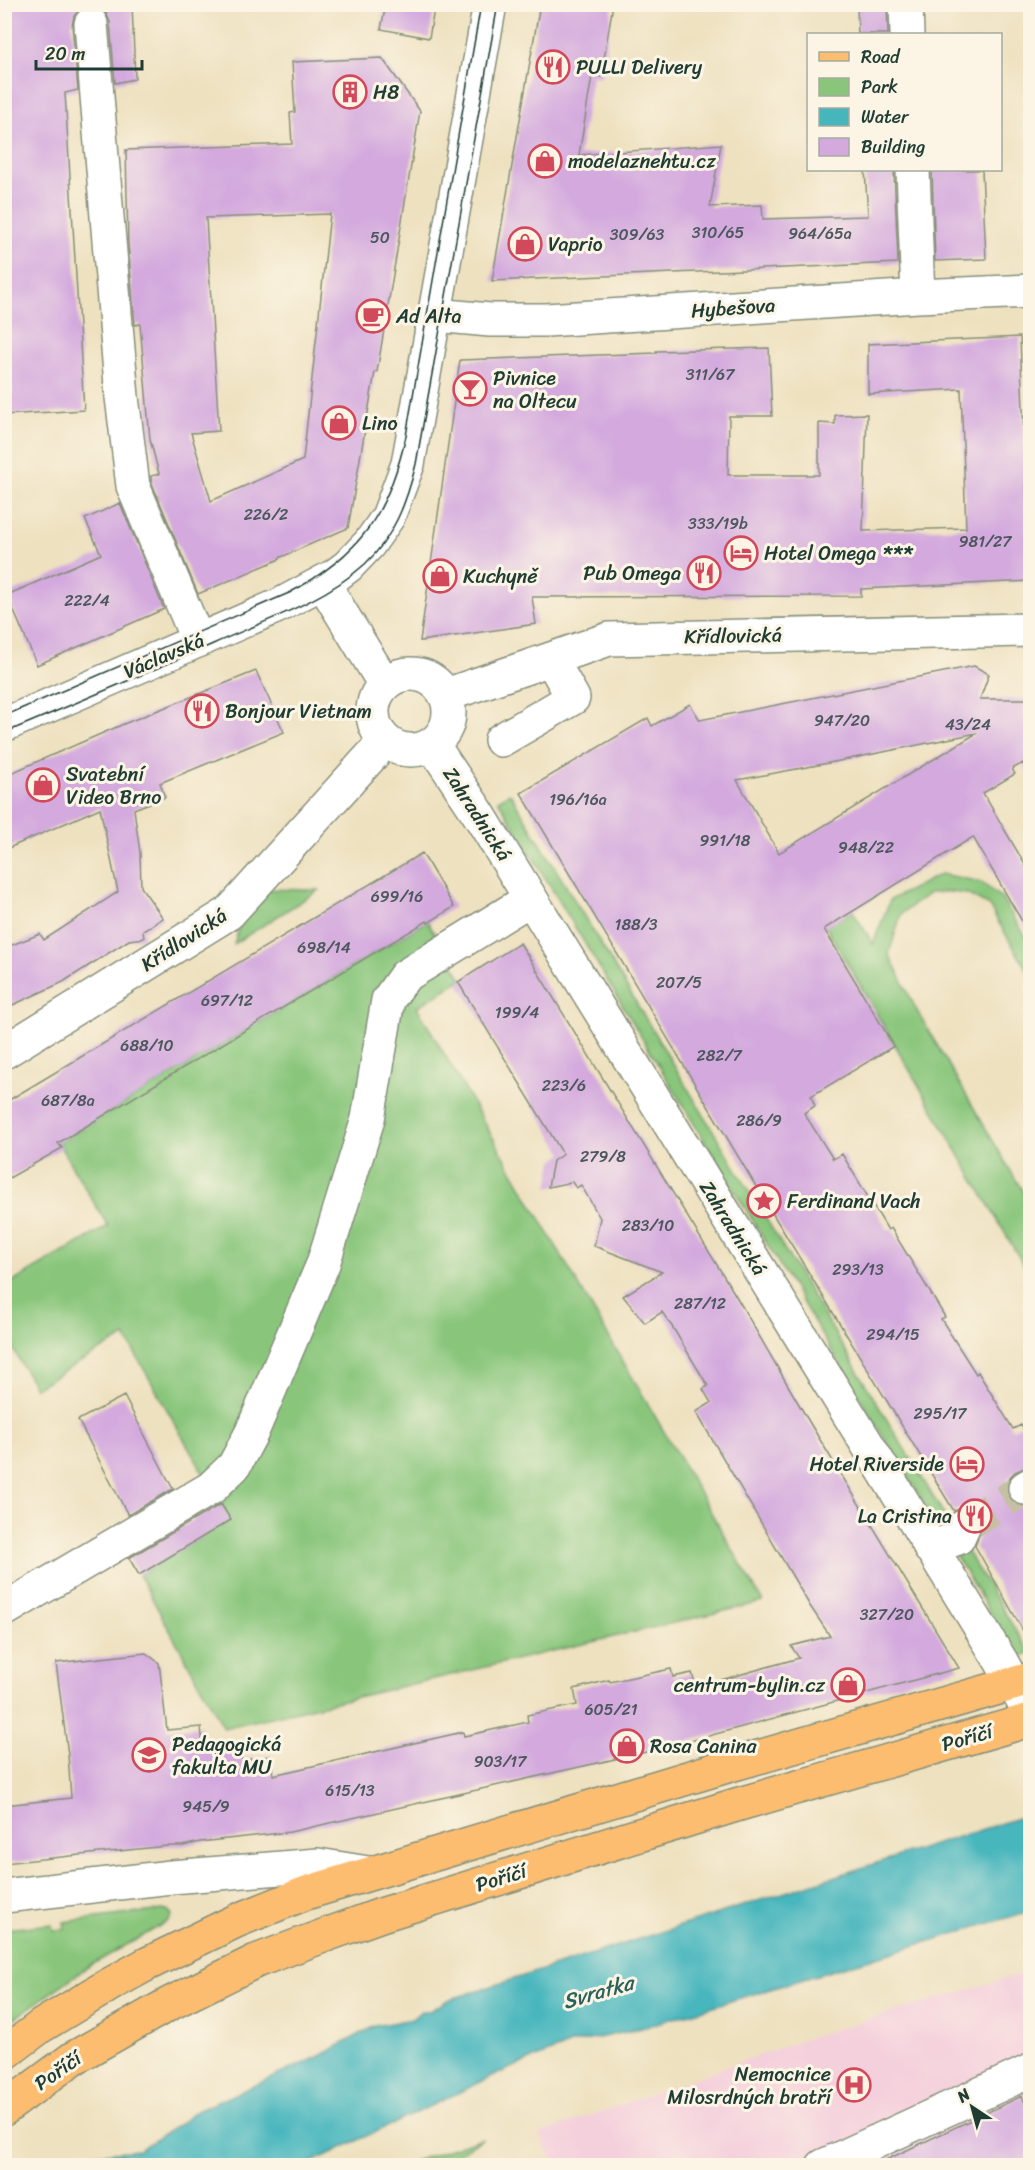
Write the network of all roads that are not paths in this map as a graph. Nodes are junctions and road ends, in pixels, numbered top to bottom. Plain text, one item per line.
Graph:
1 (490, 4) edge
2 (906, 4) edge
3 (91, 24) dead end
4 (907, 33) edge
5 (913, 171) edge
6 (1030, 291) edge
7 (918, 296) junction
8 (435, 315) junction
9 (323, 583) junction
10 (1030, 630) edge
11 (198, 641) junction
12 (551, 659) junction
13 (384, 683) junction
14 (446, 695) junction
15 (4, 725) edge
16 (501, 740) dead end
17 (385, 741) junction
18 (432, 744) junction
19 (530, 899) junction
20 (4, 1052) edge
21 (963, 1527) tunnel mouth
22 (930, 1548) junction
23 (4, 1610) edge
24 (1022, 1681) edge
25 (1030, 1714) edge
26 (1030, 1720) edge
27 (368, 1873) junction
28 (4, 1896) edge
29 (4, 2054) edge
30 (1030, 2071) edge
31 (4, 2109) edge
32 (823, 2166) edge

1 - 8 street
2 - 4 street
3 - 11 street
5 - 7 street
6 - 7 street, Hybešova
7 - 8 street, Hybešova
8 - 9 street
9 - 11 street, Václavská
9 - 13 street
10 - 12 street, Křídlovická
11 - 15 street, Václavská
12 - 14 street, Křídlovická
12 - 16 street
13 - 14 street
13 - 17 street
14 - 18 street
17 - 18 street
17 - 20 street, Křídlovická
18 - 19 street, Zahradnická
19 - 22 street, Zahradnická
19 - 23 street
21 - 22 street
22 - 24 street, Zahradnická
24 - 25 street, Zahradnická
24 - 27 main road, Poříčí
26 - 31 main road, Poříčí
27 - 28 street, Poříčí
27 - 29 main road, Poříčí
30 - 32 street

